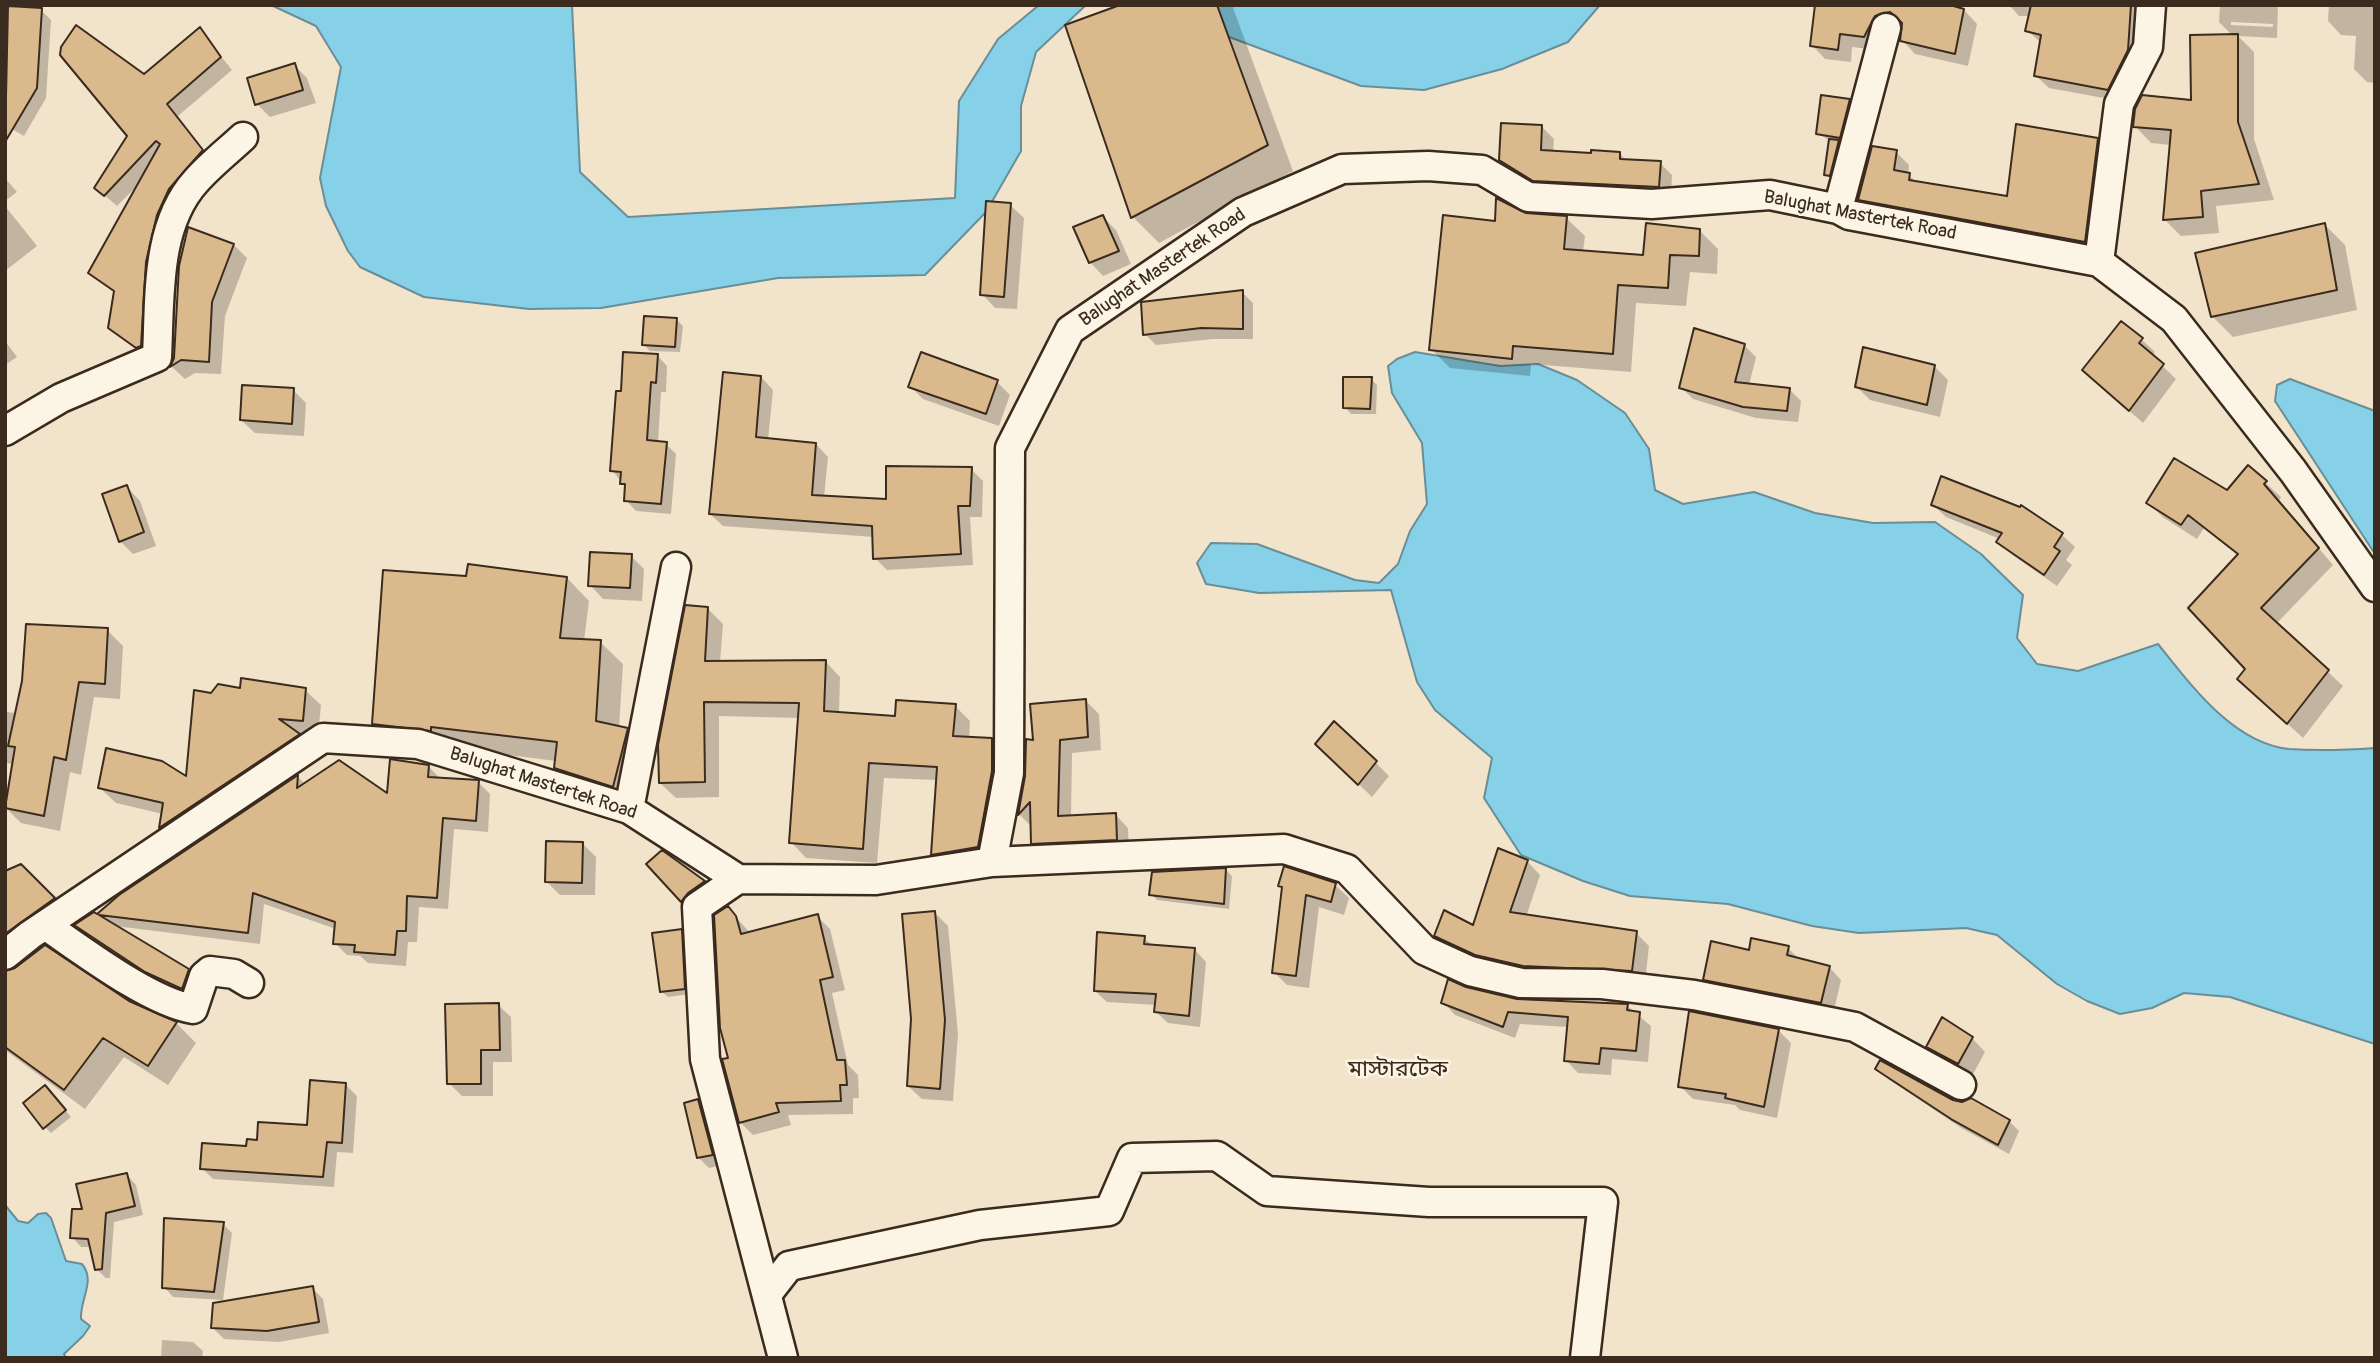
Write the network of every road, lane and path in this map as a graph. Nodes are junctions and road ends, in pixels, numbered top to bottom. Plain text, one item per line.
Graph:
1 (2151, 5) edge
2 (1886, 28) dead end
3 (243, 137) dead end
4 (1838, 209) junction
5 (2099, 262) junction
6 (5, 431) edge
7 (676, 567) dead end
8 (2375, 587) edge
9 (629, 809) junction
10 (992, 862) junction
11 (738, 879) junction
12 (45, 925) junction
13 (5, 956) edge
14 (249, 983) dead end
15 (1961, 1085) dead end
16 (768, 1293) junction
17 (783, 1358) edge
18 (1585, 1358) edge

1 - 5 street
2 - 4 street
3 - 6 street
4 - 5 street, Balughat Mastertek Road
4 - 10 street, Balughat Mastertek Road
5 - 8 street, Balughat Mastertek Road
7 - 9 street
9 - 11 street, Balughat Mastertek Road
9 - 12 street, Balughat Mastertek Road
10 - 11 street
10 - 15 street
11 - 16 street
12 - 13 street, Balughat Mastertek Road
12 - 14 street
16 - 17 street
16 - 18 street

